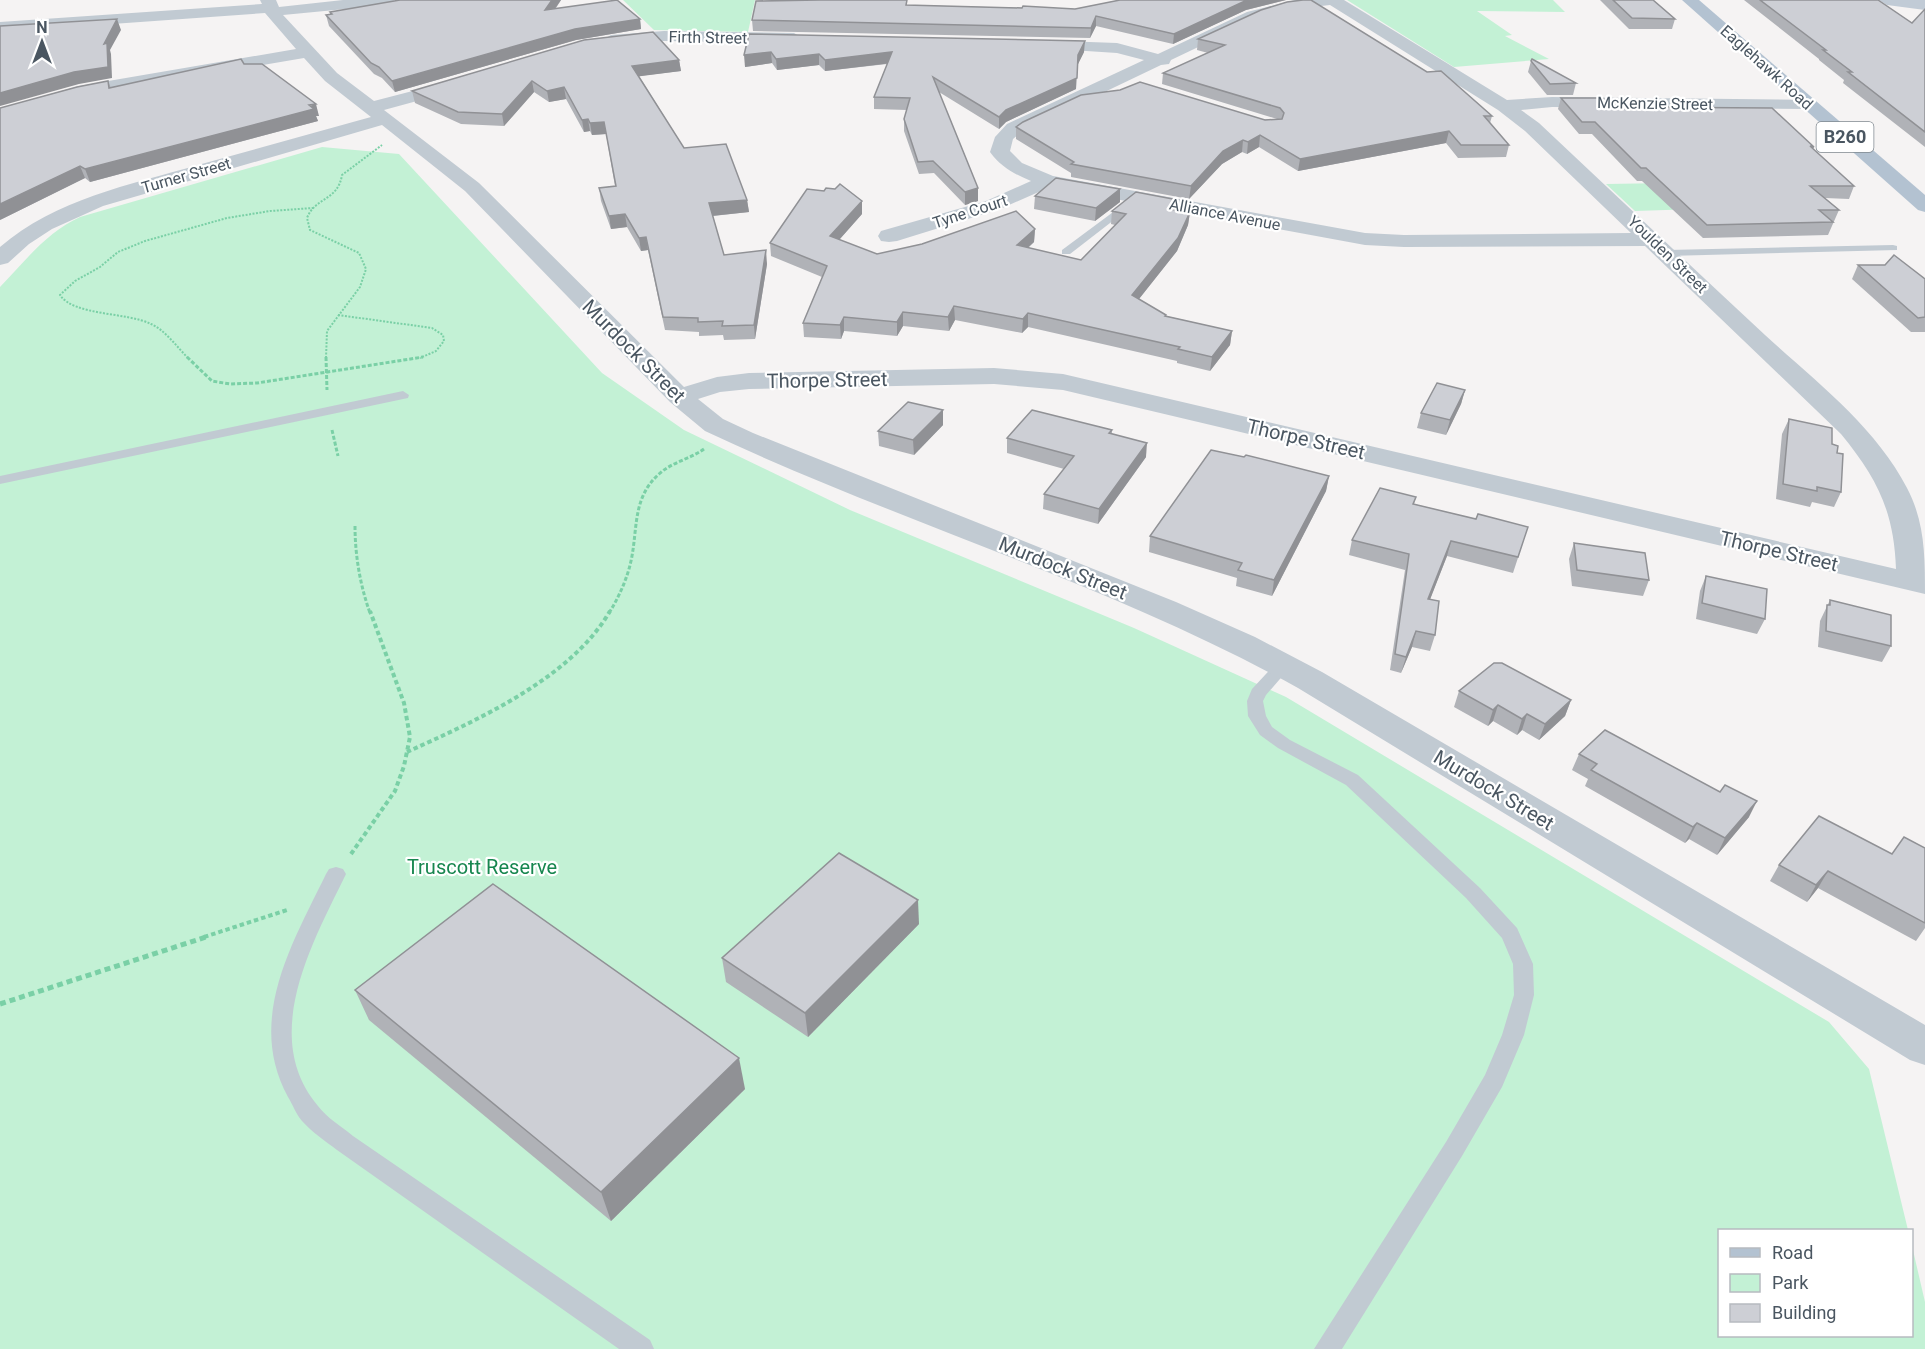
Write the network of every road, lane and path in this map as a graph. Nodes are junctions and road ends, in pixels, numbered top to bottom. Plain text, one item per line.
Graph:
1 (387, 0) edge
2 (1332, 0) edge
3 (1690, 0) edge
4 (1887, 0) edge
5 (1924, 2) edge
6 (270, 7) edge
7 (0, 27) edge
8 (805, 38) edge
9 (596, 42) edge
10 (1029, 43) edge
11 (308, 52) junction
12 (1163, 60) junction
13 (1120, 79) junction
14 (466, 82) edge
15 (1142, 86) edge
16 (1807, 104) junction
17 (1504, 106) junction
18 (0, 114) edge
19 (385, 120) junction
20 (1048, 181) junction
21 (1135, 198) junction
22 (1925, 206) edge
23 (313, 208) junction
24 (889, 236) dead end
25 (1660, 246) junction
26 (1893, 248) dead end
27 (1066, 252) dead end
28 (0, 258) edge
29 (338, 315) junction
30 (326, 373) junction
31 (403, 395) dead end
32 (679, 397) junction
33 (328, 411) junction
34 (726, 432) junction
35 (0, 480) edge
36 (355, 526) dead end
37 (1919, 583) edge
38 (1284, 666) junction
39 (407, 752) junction
40 (336, 874) joint
41 (326, 897) junction
42 (0, 1004) edge
43 (1925, 1047) edge
44 (641, 1349) edge
45 (1327, 1349) edge

1 - 6 street
2 - 12 street, Alliance Avenue
2 - 17 street, Youlden Street
3 - 16 main road, Eaglehawk Road / B260
4 - 5 main road
6 - 7 street
6 - 11 street, Murdock Street
8 - 9 street, Firth Street
10 - 12 street
11 - 18 street
11 - 19 street, Murdock Street
12 - 13 street, Alliance Avenue
13 - 15 street
13 - 20 street, Alliance Avenue
14 - 19 street
16 - 17 street, McKenzie Street
16 - 22 main road, Eaglehawk Road / B260
17 - 25 street, Youlden Street
19 - 23 path
19 - 28 street, Turner Street
19 - 32 street, Murdock Street
20 - 21 street, Alliance Avenue
20 - 24 street, Tyne Court
21 - 25 street, Alliance Avenue
21 - 27 lane
23 - 29 path
23 - 30 path
25 - 26 lane
25 - 37 street, Youlden Street
29 - 30 path
29 - 30 path
30 - 33 path
31 - 33 lane
32 - 34 street, Murdock Street
32 - 37 street, Thorpe Street
33 - 35 lane
34 - 38 street, Murdock Street
34 - 39 path
36 - 39 path
38 - 43 street, Murdock Street
38 - 45 lane
39 - 40 path
40 - 41 lane
41 - 42 path
41 - 44 lane

